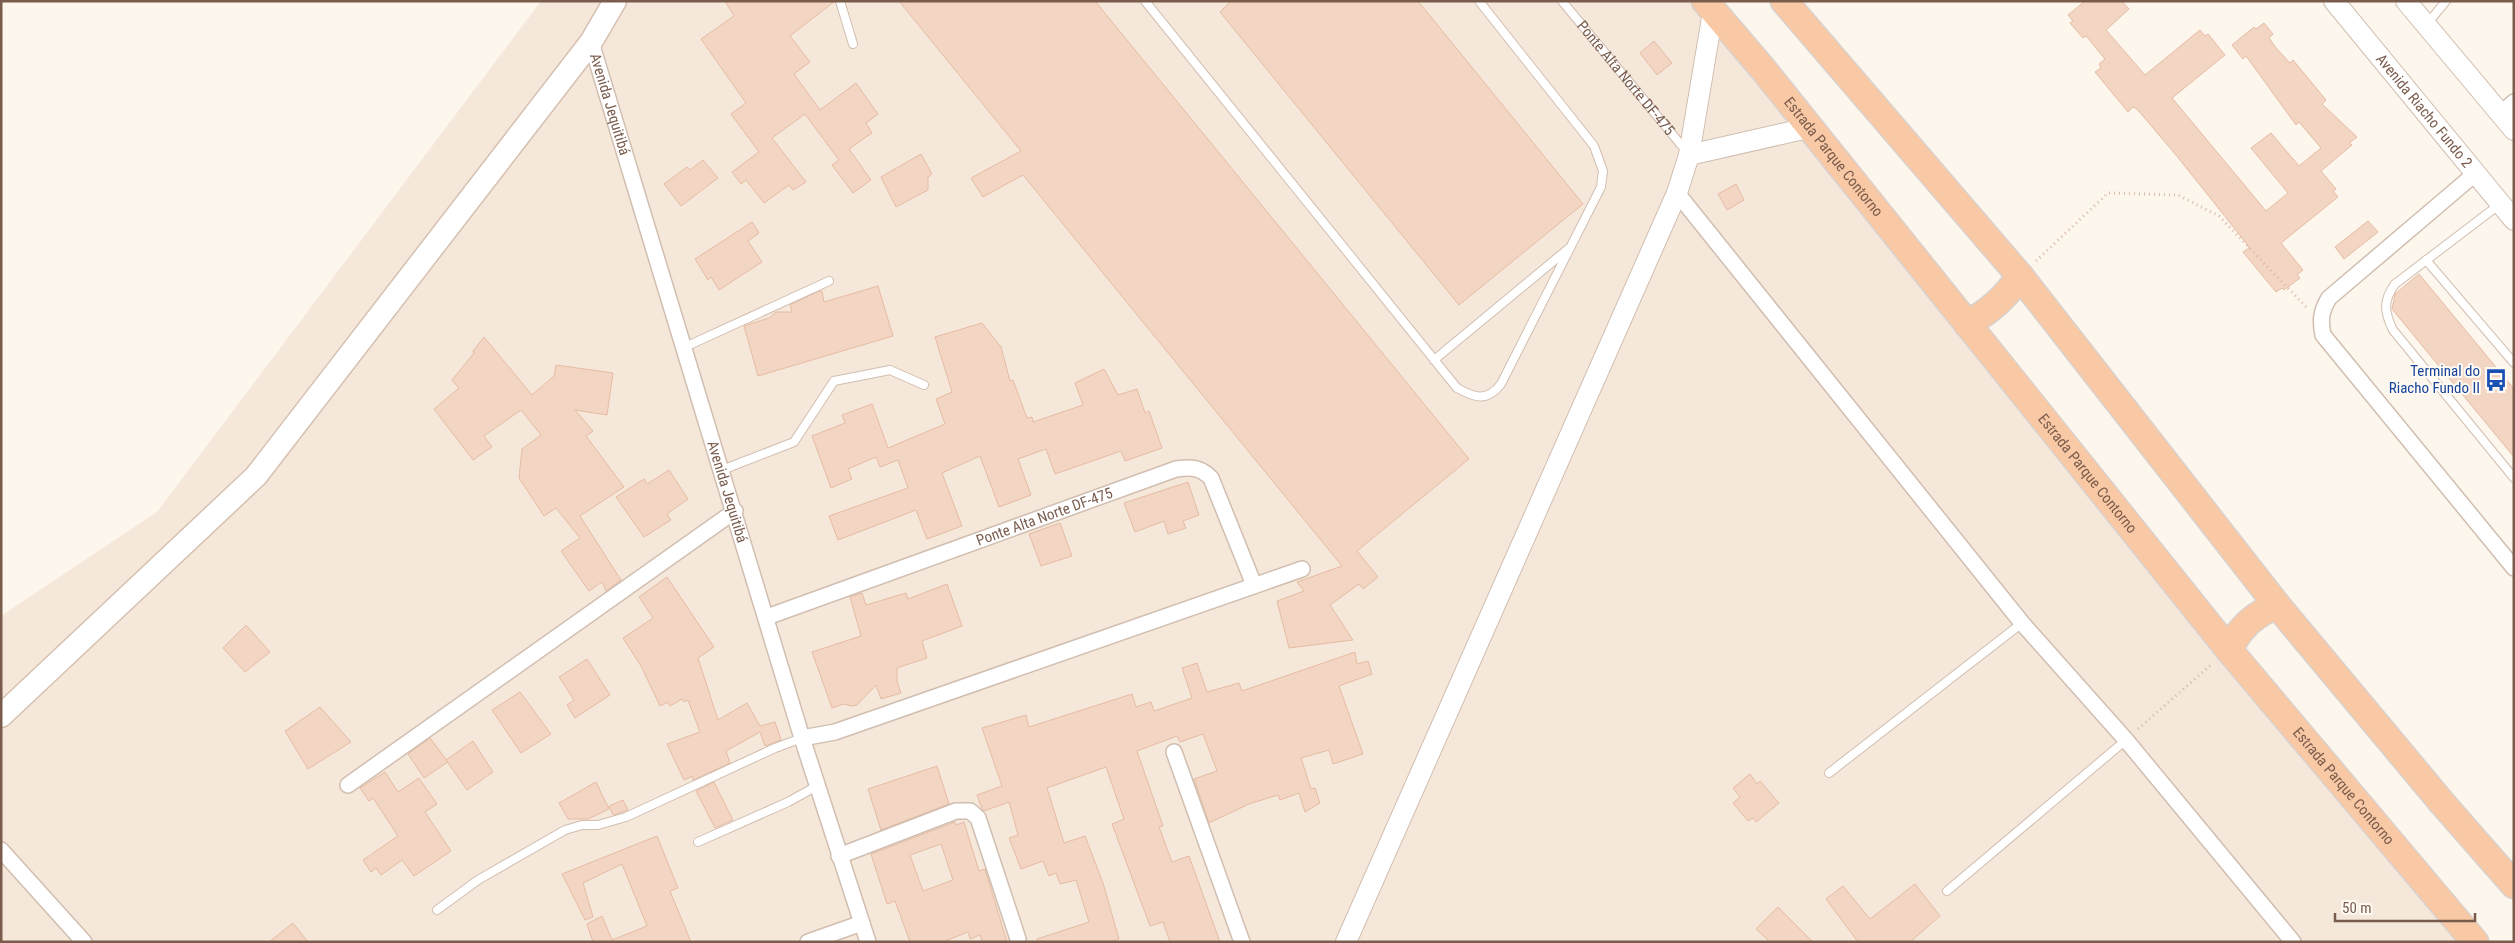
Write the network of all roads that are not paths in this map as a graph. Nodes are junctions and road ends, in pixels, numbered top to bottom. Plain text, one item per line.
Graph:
1 (615, 1) edge
2 (840, 1) edge
3 (1480, 1) edge
4 (1562, 1) edge
5 (1784, 1) edge
6 (2334, 1) edge
7 (2406, 1) edge
8 (2446, 1) edge
9 (1147, 2) edge
10 (1709, 6) edge
11 (2426, 25) junction
12 (591, 42) junction
13 (853, 44) dead end
14 (2507, 108) edge
15 (1808, 128) junction
16 (2514, 130) edge
17 (1688, 155) junction
18 (2476, 173) junction
19 (1677, 193) junction
20 (2500, 204) junction
21 (2514, 220) edge
22 (1571, 246) junction
23 (2426, 260) junction
24 (2020, 276) junction
25 (828, 281) dead end
26 (1967, 324) junction
27 (685, 347) junction
28 (1434, 360) junction
29 (2514, 363) edge
30 (924, 385) dead end
31 (722, 470) junction
32 (2514, 478) edge
33 (735, 511) junction
34 (2514, 568) edge
35 (1302, 569) dead end
36 (1254, 585) junction
37 (2278, 605) junction
38 (767, 617) junction
39 (2022, 623) junction
40 (2229, 650) junction
41 (1, 716) edge
42 (802, 738) junction
43 (2126, 740) junction
44 (1174, 752) dead end
45 (1829, 773) dead end
46 (348, 785) dead end
47 (817, 786) junction
48 (698, 842) dead end
49 (1, 850) edge
50 (839, 856) junction
51 (2514, 885) edge
52 (1947, 891) dead end
53 (437, 910) dead end
54 (862, 923) junction
55 (1018, 939) dead end
56 (84, 942) edge
57 (808, 942) edge
58 (868, 942) edge
59 (1242, 942) edge
60 (1346, 942) edge
61 (2293, 942) edge
62 (2475, 942) edge

1 - 12 main road
2 - 13 lane
3 - 22 lane
4 - 17 lane, Ponte Alta Norte DF-475
5 - 24 highway
6 - 18 street, Avenida Riacho Fundo 2
7 - 11 street
8 - 11 lane
9 - 28 lane
10 - 15 highway, Estrada Parque Contorno
10 - 17 street
11 - 14 street
12 - 27 street, Avenida Jequitibá
12 - 41 main road
14 - 16 street
15 - 17 street
15 - 26 highway, Estrada Parque Contorno
17 - 19 street
18 - 20 street, Avenida Riacho Fundo 2
18 - 34 street
19 - 39 street
19 - 60 street
20 - 21 street, Avenida Riacho Fundo 2
20 - 23 lane
22 - 28 lane
22 - 28 lane
23 - 29 lane
23 - 32 lane
24 - 26 highway
24 - 37 highway
25 - 27 lane
26 - 40 highway, Estrada Parque Contorno
27 - 31 street, Avenida Jequitibá
30 - 31 lane
31 - 33 street, Avenida Jequitibá
33 - 38 street, Avenida Jequitibá
33 - 46 street
35 - 36 street
36 - 38 street, Ponte Alta Norte DF-475
36 - 42 street
37 - 40 highway
37 - 51 highway
38 - 42 street, Avenida Jequitibá
39 - 43 street
39 - 45 lane
40 - 62 highway, Estrada Parque Contorno
42 - 47 street, Avenida Jequitibá
42 - 53 lane
43 - 52 lane
43 - 61 street
44 - 59 street
47 - 48 lane
47 - 50 street, Avenida Jequitibá
49 - 56 street
50 - 54 street, Avenida Jequitibá
50 - 55 street
54 - 57 street
54 - 58 street, Avenida Jequitibá

